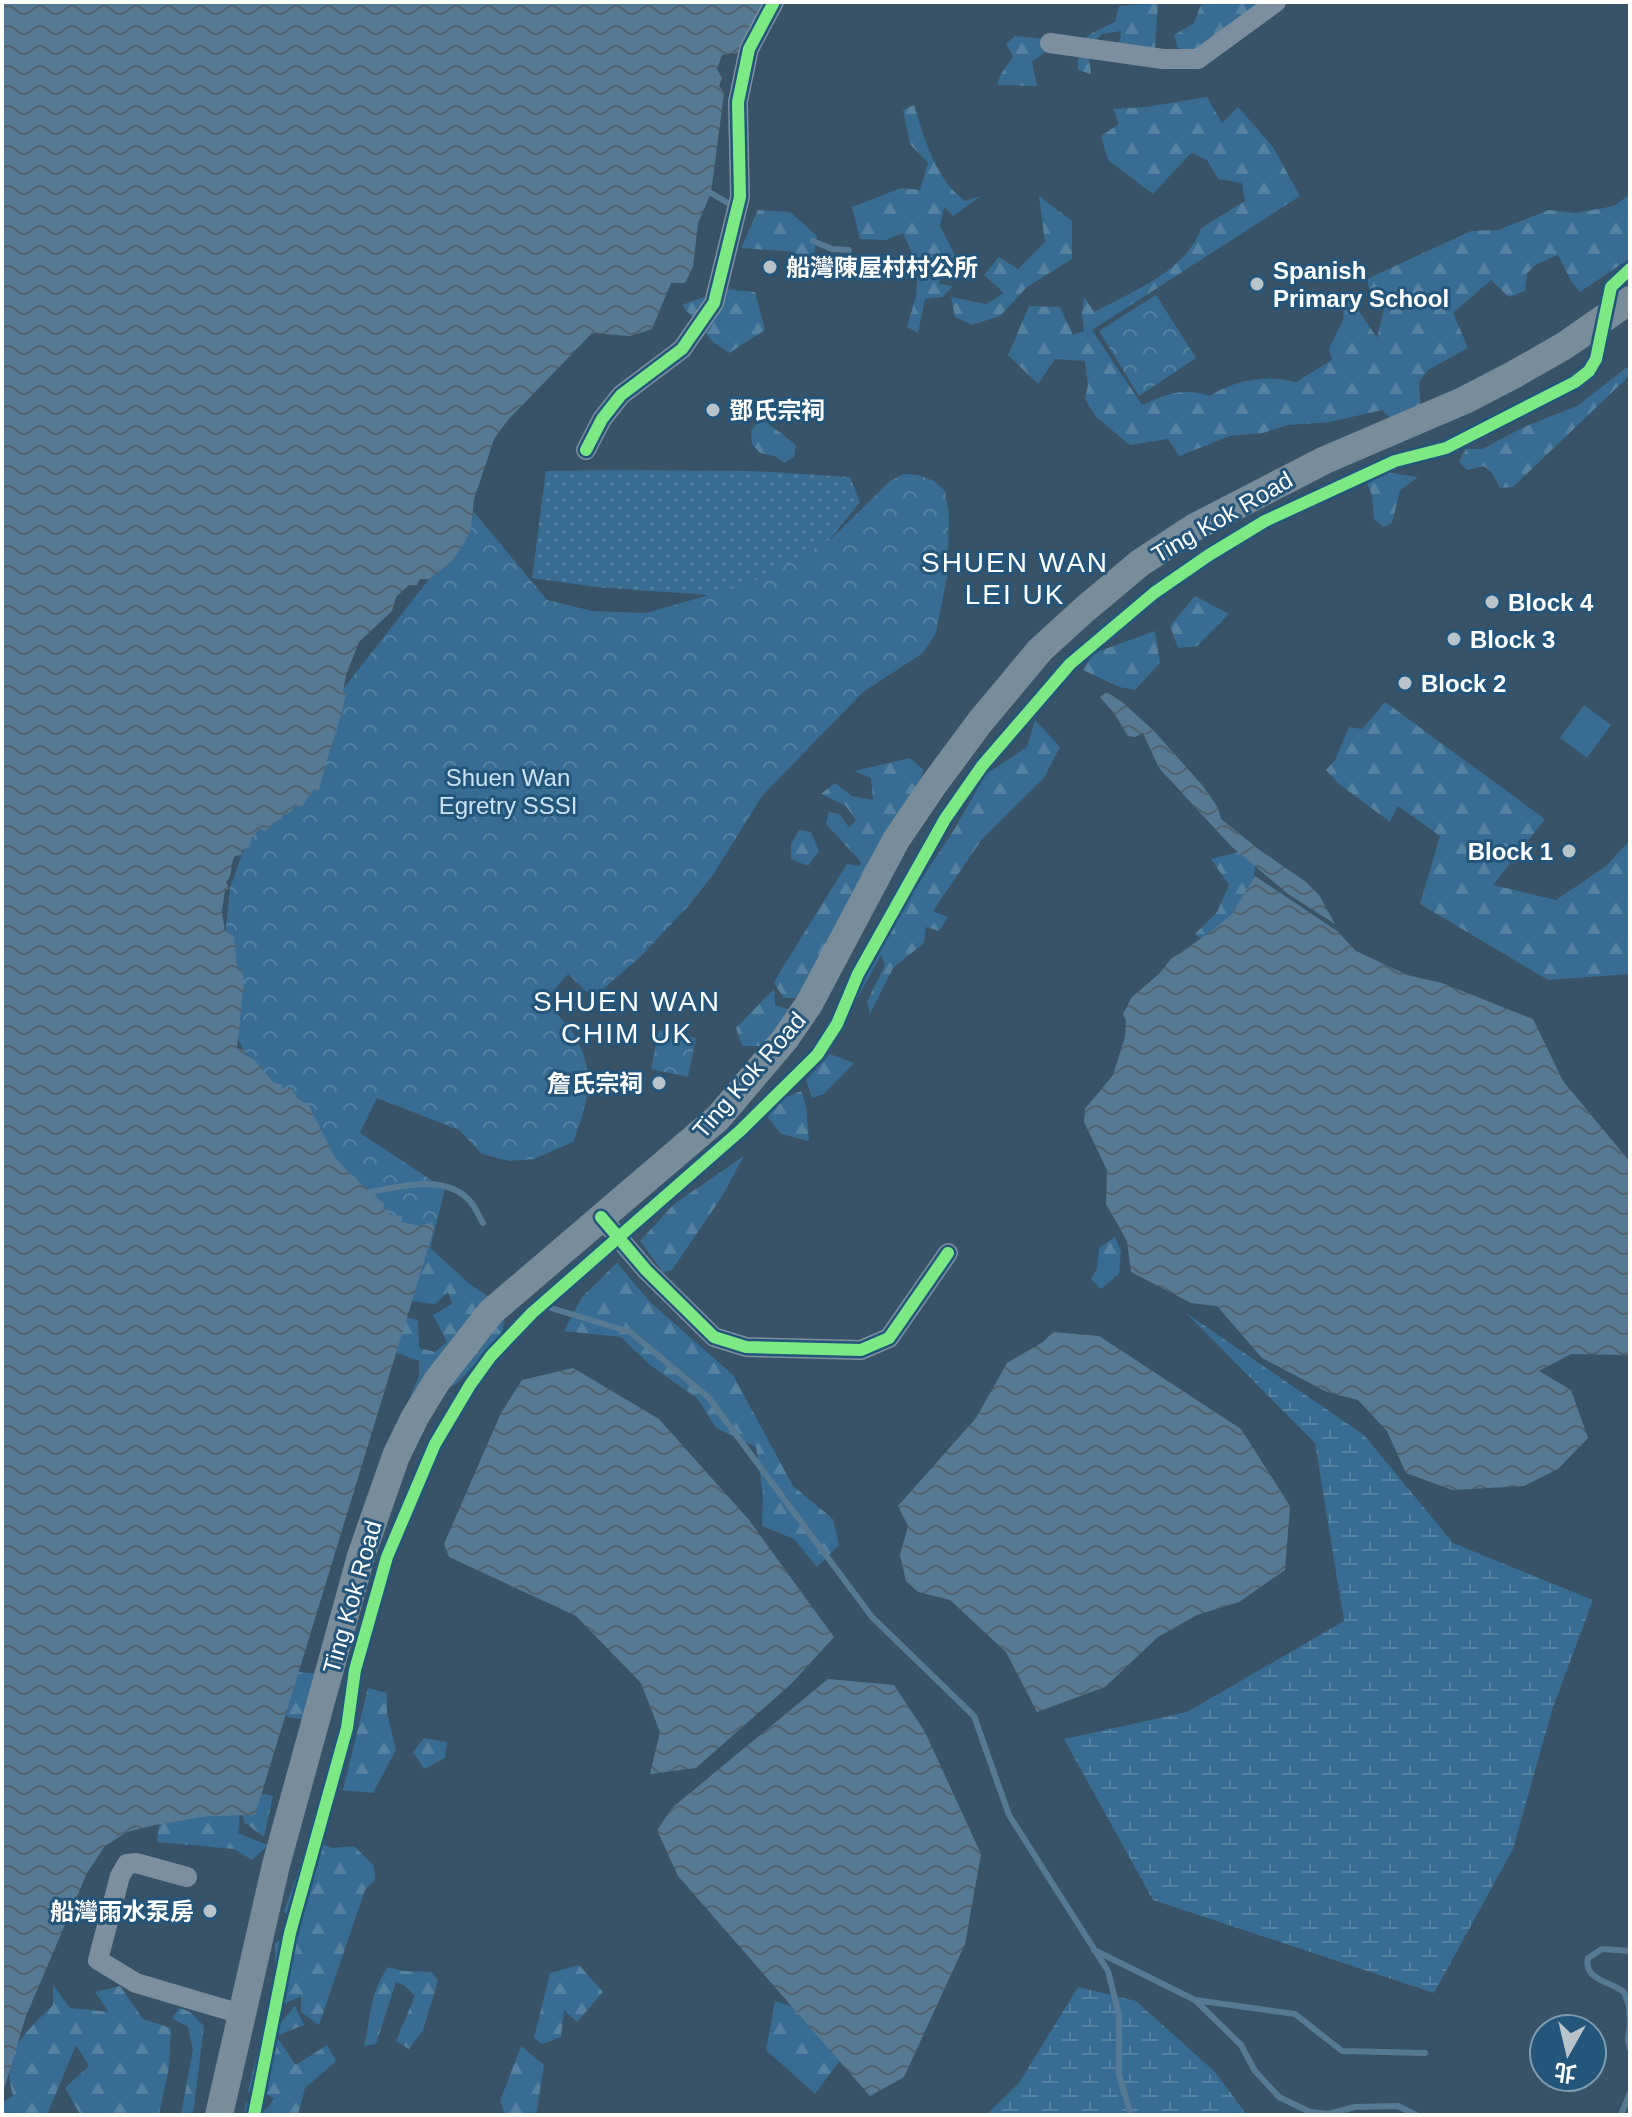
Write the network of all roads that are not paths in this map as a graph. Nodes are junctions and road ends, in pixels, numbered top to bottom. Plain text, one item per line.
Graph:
1 (774, 2) edge
2 (1276, 2) edge
3 (1050, 43) dead end
4 (1630, 300) edge
5 (586, 450) dead end
6 (601, 1217) junction
7 (948, 1253) dead end
8 (187, 1877) dead end
9 (241, 2014) junction
10 (219, 2115) edge

1 - 5 street
2 - 3 street
4 - 6 main road, Ting Kok Road
6 - 7 street
6 - 9 main road, Ting Kok Road
8 - 9 street
9 - 10 main road, Ting Kok Road

